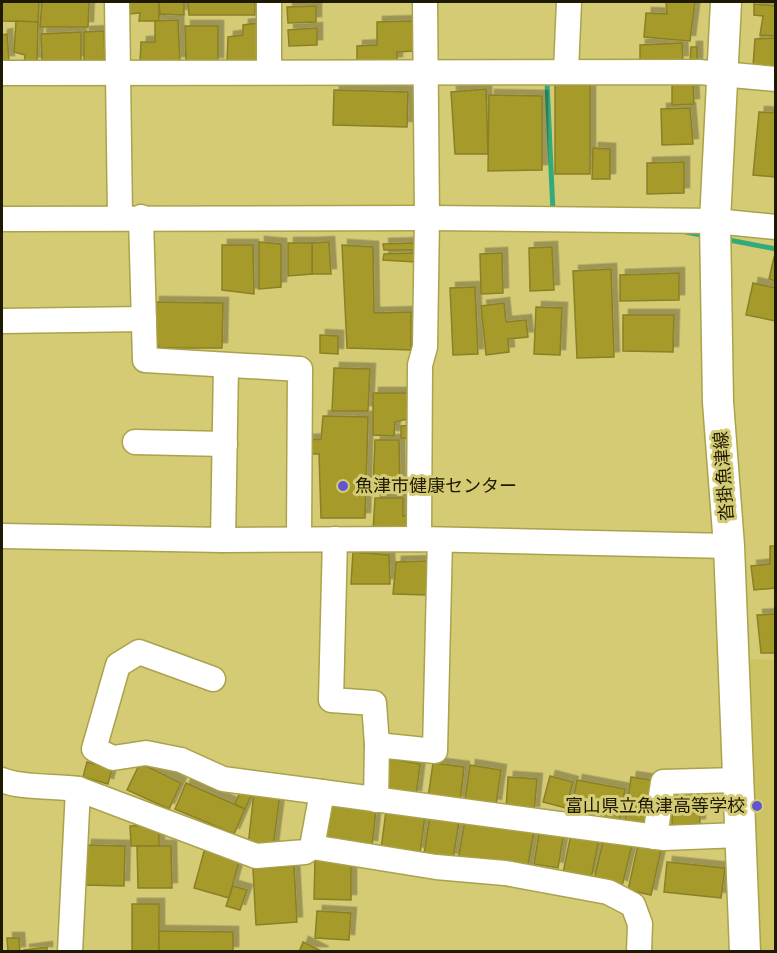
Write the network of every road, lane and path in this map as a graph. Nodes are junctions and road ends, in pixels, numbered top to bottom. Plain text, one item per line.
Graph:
1 (117, 2) edge
2 (269, 2) edge
3 (425, 2) edge
4 (569, 2) edge
5 (726, 2) edge
6 (566, 71) junction
7 (269, 72) junction
8 (425, 72) junction
9 (2, 73) edge
10 (118, 74) junction
11 (723, 74) junction
12 (776, 79) edge
13 (130, 217) junction
14 (427, 218) junction
15 (2, 219) edge
16 (715, 221) junction
17 (776, 227) edge
18 (144, 319) junction
19 (2, 321) edge
20 (226, 365) junction
21 (135, 442) dead end
22 (225, 444) junction
23 (2, 536) edge
24 (300, 539) junction
25 (335, 539) junction
26 (429, 539) junction
27 (223, 540) junction
28 (729, 546) junction
29 (213, 679) dead end
30 (377, 745) junction
31 (2, 780) edge
32 (738, 780) junction
33 (78, 789) junction
34 (322, 792) junction
35 (376, 800) junction
36 (740, 835) junction
37 (655, 837) junction
38 (312, 847) junction
39 (70, 951) edge
40 (639, 951) edge
41 (745, 951) edge

1 - 10 street
2 - 7 street
3 - 8 street
4 - 6 street
5 - 11 main road, 沓掛魚津線
6 - 8 street
6 - 11 street
7 - 8 street
7 - 10 street
8 - 14 street
9 - 10 street
10 - 13 street
11 - 12 street
11 - 16 main road, 沓掛魚津線
13 - 14 street
13 - 15 street
13 - 18 street
14 - 16 street
14 - 26 street
16 - 17 street
16 - 28 main road, 沓掛魚津線
18 - 19 street
18 - 20 street
20 - 22 street
20 - 24 street
21 - 22 street
22 - 27 street
23 - 27 street
24 - 25 street
24 - 27 street
25 - 26 street
25 - 30 street
26 - 28 street
26 - 30 street
28 - 32 main road, 沓掛魚津線
29 - 34 street
30 - 35 street
31 - 33 street
32 - 36 main road, 沓掛魚津線
32 - 37 street
33 - 38 street
33 - 39 street
34 - 35 street
34 - 38 street
35 - 37 street
36 - 37 street
36 - 41 main road, 沓掛魚津線
38 - 40 street

